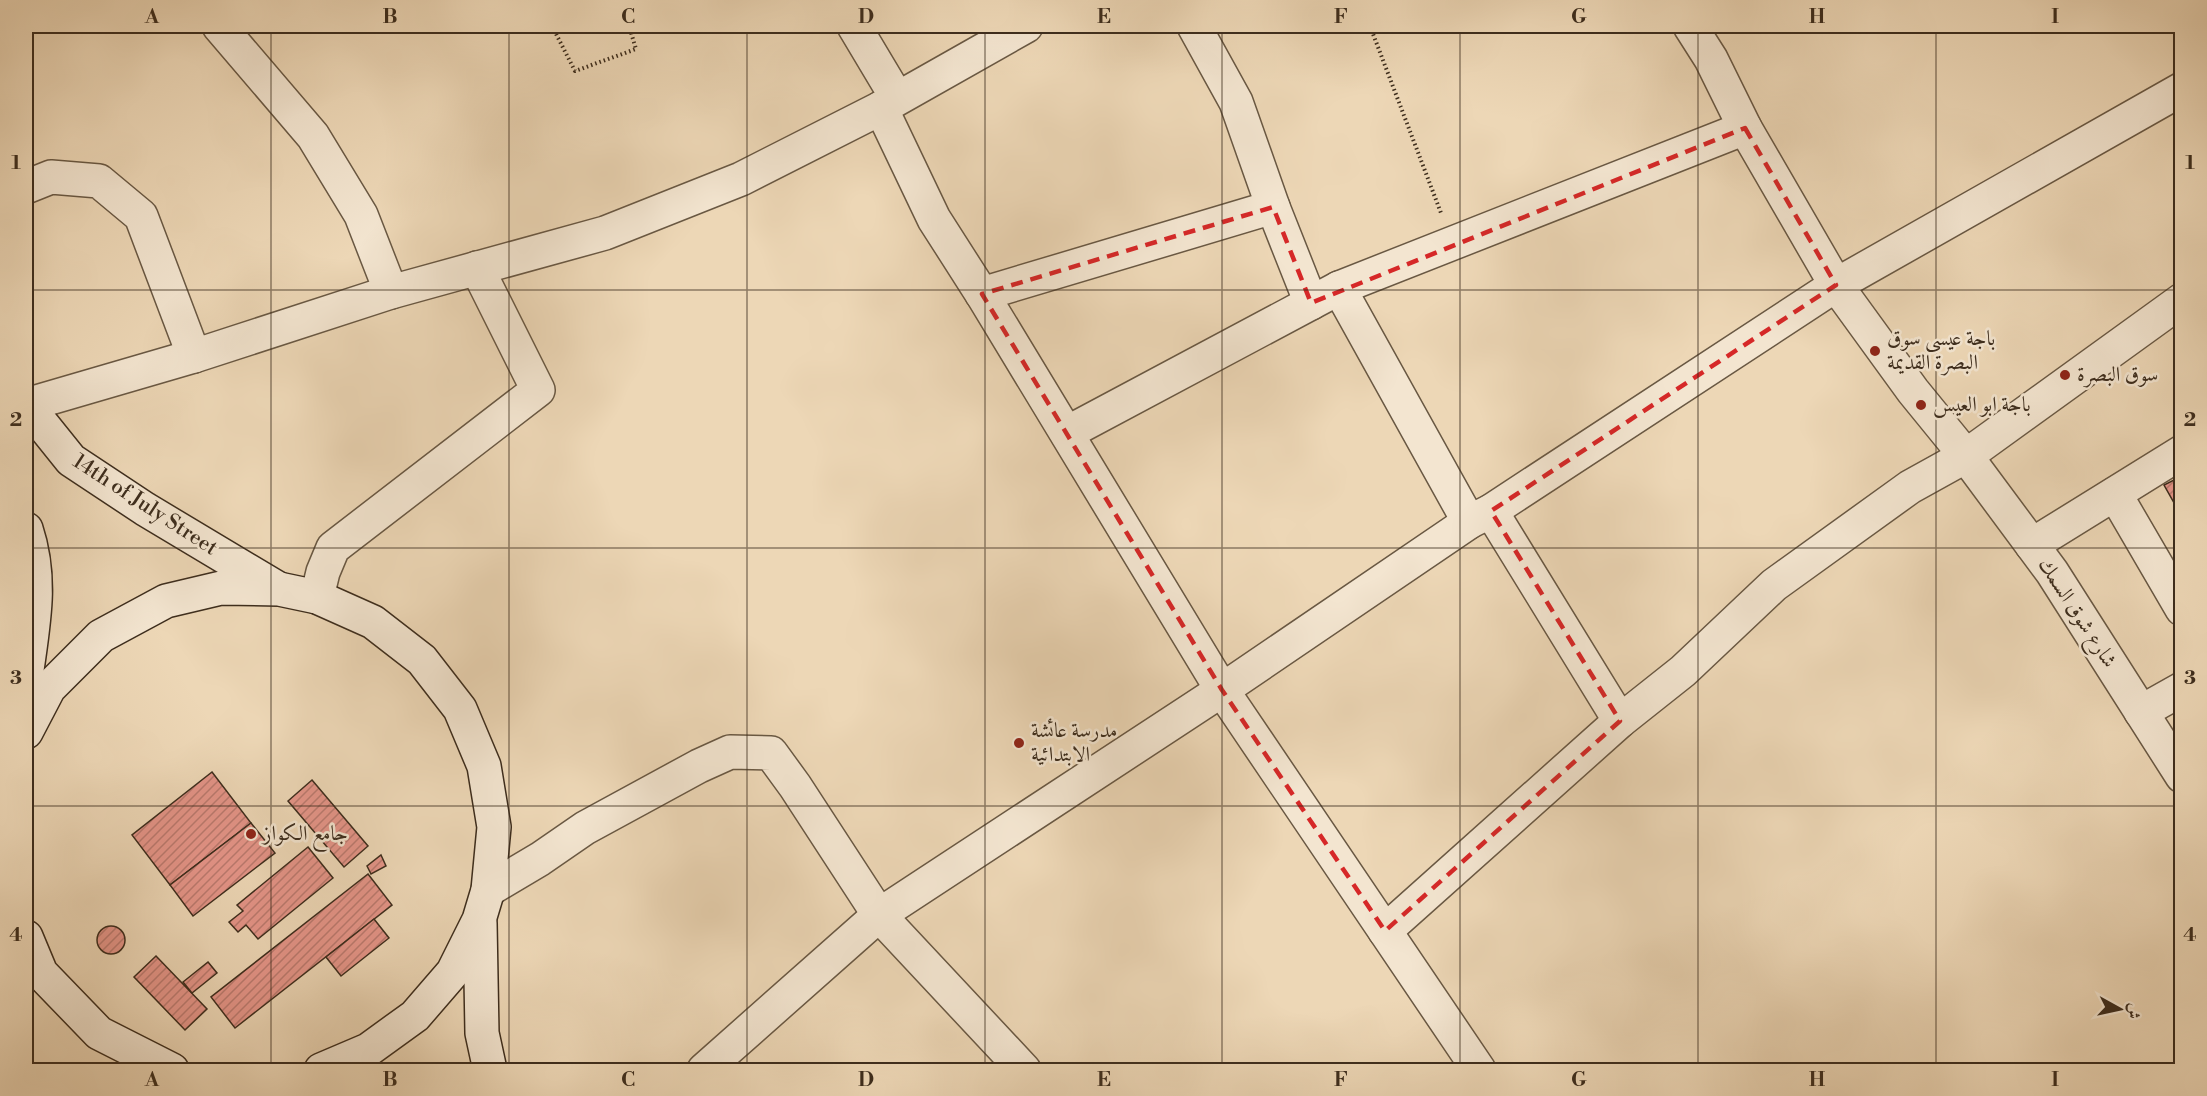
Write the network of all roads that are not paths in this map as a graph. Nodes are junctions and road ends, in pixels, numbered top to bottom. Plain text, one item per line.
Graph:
1 (219, 26) edge
2 (854, 26) edge
3 (1026, 26) edge
4 (1194, 26) edge
5 (1690, 26) edge
6 (2181, 89) edge
7 (889, 103) junction
8 (1745, 128) junction
9 (26, 187) edge
10 (1273, 207) junction
11 (477, 268) junction
12 (1836, 285) junction
13 (391, 292) junction
14 (982, 294) junction
15 (1325, 295) junction
16 (2181, 300) edge
17 (194, 356) junction
18 (26, 405) edge
19 (1068, 433) junction
20 (2181, 452) edge
21 (1966, 456) junction
22 (2115, 494) junction
23 (1480, 516) junction
24 (26, 529) edge
25 (2032, 545) junction
26 (279, 589) junction
27 (316, 597) junction
28 (2181, 609) edge
29 (26, 677) edge
30 (2181, 689) edge
31 (1222, 690) junction
32 (2141, 712) junction
33 (1620, 721) junction
34 (26, 732) edge
35 (2181, 776) edge
36 (484, 905) junction
37 (879, 915) junction
38 (1385, 931) junction
39 (26, 937) edge
40 (144, 1062) edge
41 (172, 1071) edge
42 (321, 1071) edge
43 (490, 1071) edge
44 (704, 1071) edge
45 (1024, 1071) edge
46 (1479, 1071) edge

1 - 13 street
2 - 7 street
3 - 7 street
4 - 10 street
5 - 8 street, شارع شوق السمك
6 - 12 street
7 - 11 street
7 - 14 street
8 - 12 street, شارع شوق السمك
8 - 15 street
9 - 17 street
10 - 14 street
10 - 15 street
11 - 13 street
11 - 27 street
12 - 21 street, شارع شوق السمك
12 - 23 street
13 - 17 street
14 - 19 street
15 - 19 street
15 - 23 street
16 - 21 street
17 - 18 street
18 - 26 street, 14th of July Street
19 - 31 street
20 - 22 street
21 - 25 street, شارع شوق السمك
21 - 33 street
22 - 25 street
22 - 28 street
23 - 31 street
23 - 33 street
24 - 29 street
25 - 32 street, شارع شوق السمك
26 - 27 street
26 - 34 street
27 - 36 street
30 - 32 street
31 - 37 street
31 - 38 street
32 - 35 street, شارع شوق السمك
33 - 38 street
36 - 37 street
36 - 42 street
36 - 43 street
37 - 44 street
37 - 45 street
38 - 46 street
39 - 40 street
40 - 41 street

